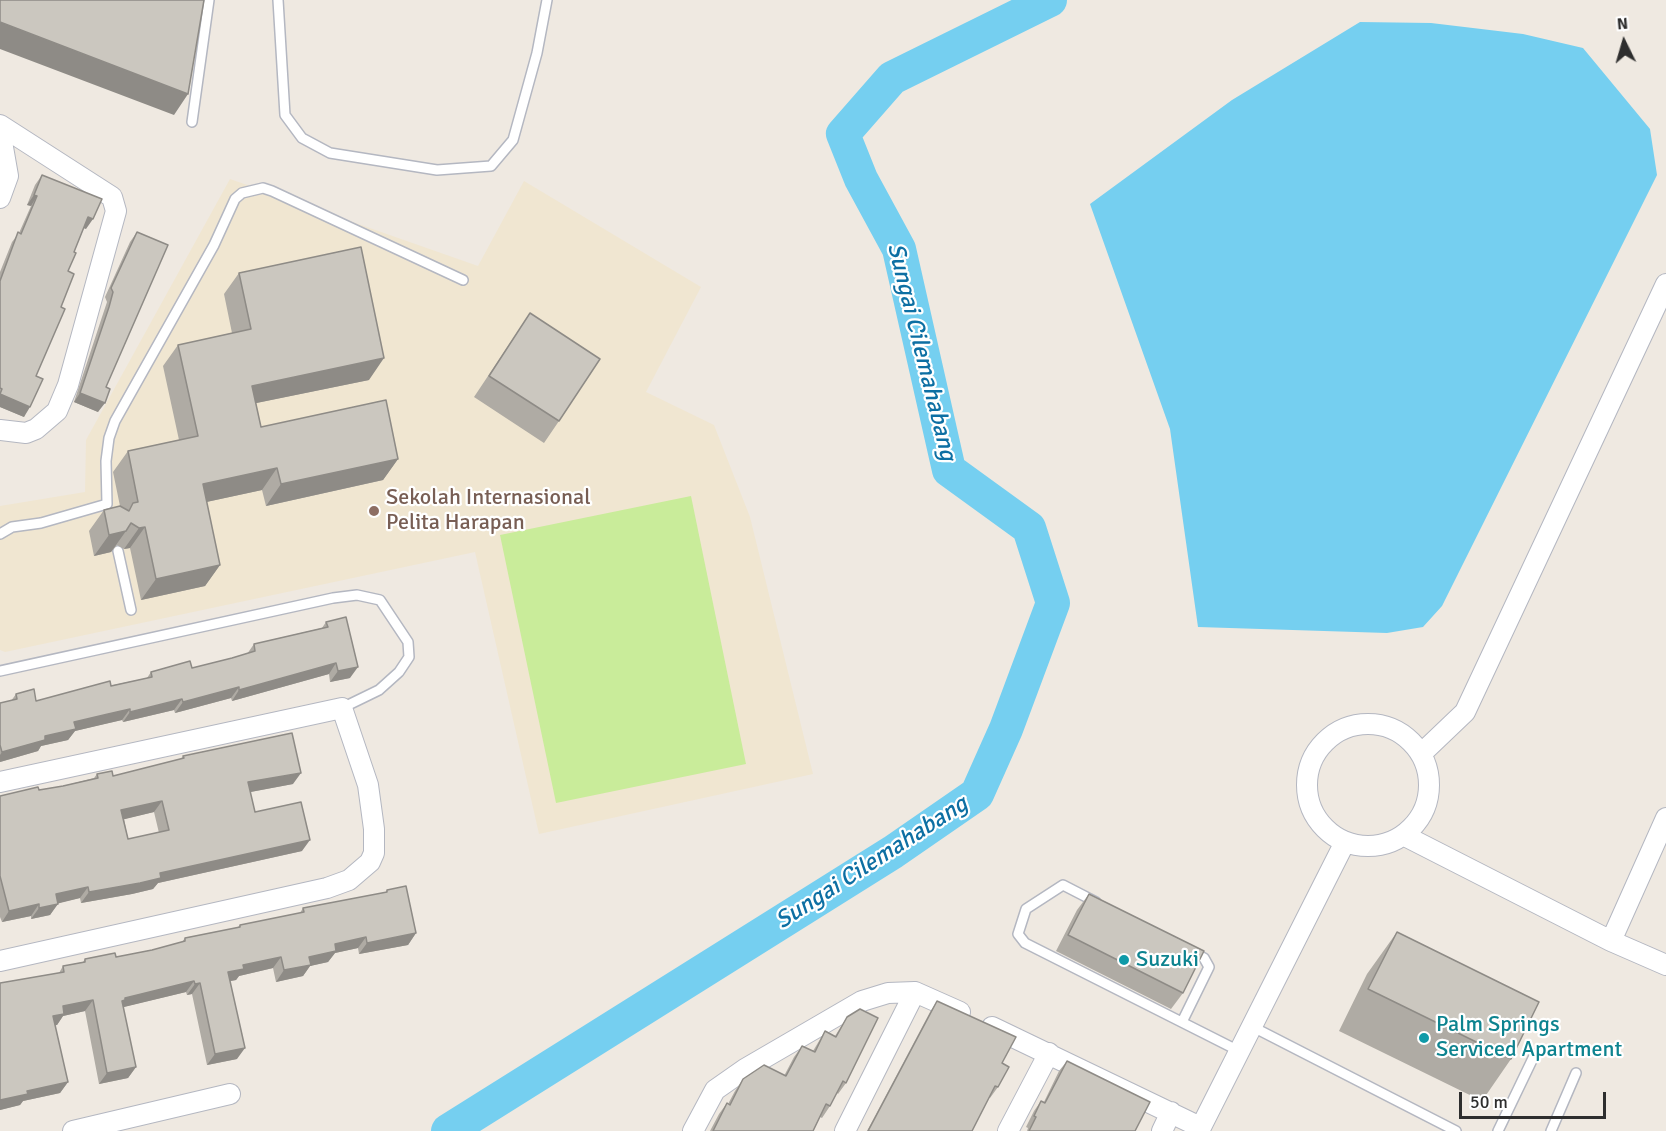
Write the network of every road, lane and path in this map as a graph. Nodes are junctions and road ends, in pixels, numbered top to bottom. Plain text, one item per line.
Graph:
1 (209, 0) edge
2 (278, 0) edge
3 (547, 0) edge
4 (192, 122) dead end
5 (0, 125) edge
6 (0, 130) edge
7 (0, 198) edge
8 (463, 279) dead end
9 (1666, 286) edge
10 (0, 430) edge
11 (107, 504) junction
12 (110, 515) edge
13 (0, 534) edge
14 (118, 551) edge
15 (131, 610) dead end
16 (0, 670) edge
17 (342, 708) junction
18 (1422, 754) junction
19 (0, 782) edge
20 (1666, 818) edge
21 (1403, 835) junction
22 (1345, 842) junction
23 (1103, 906) edge
24 (1611, 941) junction
25 (1184, 947) edge
26 (0, 961) edge
27 (1666, 965) edge
28 (915, 992) junction
29 (1182, 1022) junction
30 (1251, 1026) junction
31 (1239, 1051) junction
32 (1049, 1053) junction
33 (1535, 1054) dead end
34 (1576, 1073) dead end
35 (230, 1094) dead end
36 (1171, 1112) junction
37 (1199, 1129) edge
38 (73, 1131) edge
39 (693, 1131) edge
40 (845, 1131) edge
41 (1008, 1131) edge
42 (1162, 1131) edge
43 (1456, 1131) edge
44 (1498, 1131) edge
45 (1551, 1131) edge

1 - 4 lane
2 - 3 lane
5 - 10 street
6 - 7 street
8 - 11 lane
9 - 18 street
11 - 12 lane
11 - 13 lane
14 - 15 lane
16 - 17 lane
17 - 19 street
17 - 26 street
18 - 21 street
18 - 22 street
20 - 24 street
21 - 22 street
21 - 24 street
22 - 30 street
23 - 29 lane
24 - 27 street
25 - 29 lane
28 - 32 street
28 - 39 street
28 - 40 street
29 - 31 lane
30 - 31 street
30 - 43 lane
31 - 37 street
32 - 36 street
32 - 41 street
33 - 44 lane
34 - 45 lane
35 - 38 street
36 - 37 street
36 - 42 street

